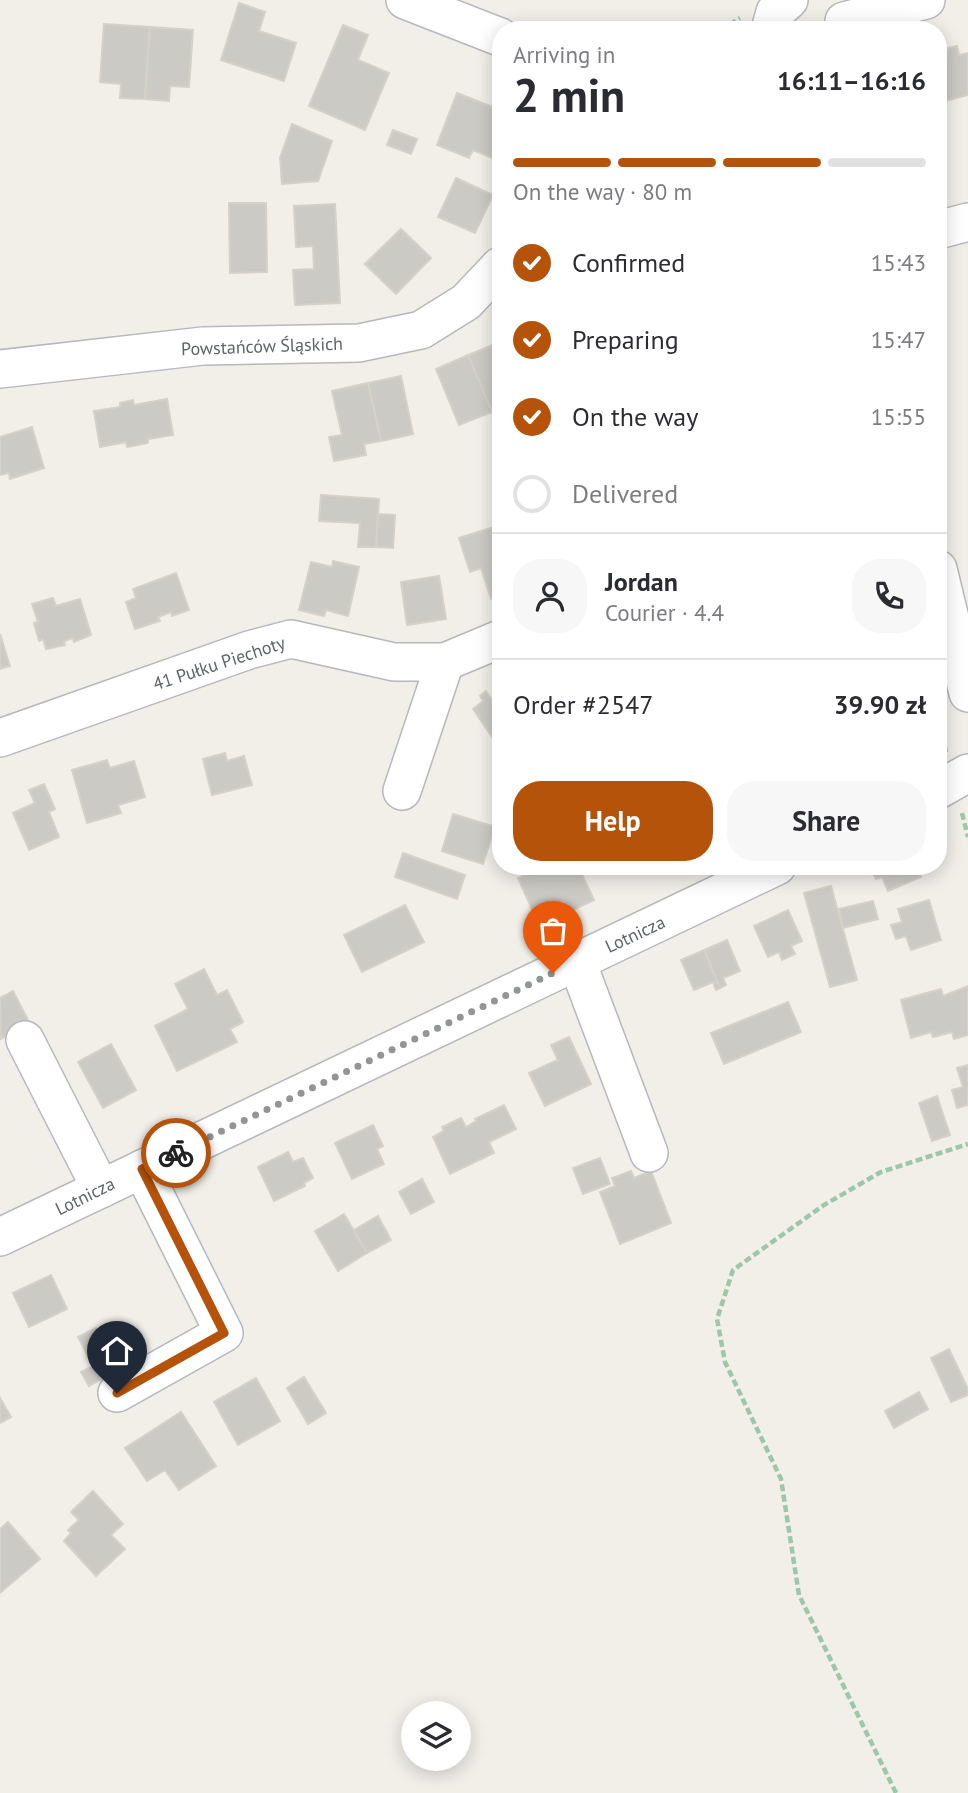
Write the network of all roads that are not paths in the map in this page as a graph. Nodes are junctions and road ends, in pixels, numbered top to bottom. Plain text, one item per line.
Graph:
1 (405, 0) edge
2 (789, 0) edge
3 (926, 0) edge
4 (838, 17) edge
5 (772, 21) edge
6 (492, 34) edge
7 (968, 222) edge
8 (947, 228) edge
9 (492, 274) edge
10 (0, 369) edge
11 (947, 606) edge
12 (492, 642) edge
13 (445, 662) junction
14 (968, 693) edge
15 (0, 738) edge
16 (968, 773) edge
17 (947, 785) edge
18 (401, 791) dead end
19 (758, 875) edge
20 (577, 962) junction
21 (25, 1041) dead end
22 (649, 1153) dead end
23 (142, 1169) junction
24 (101, 1189) junction
25 (0, 1237) edge
26 (117, 1393) dead end

1 - 6 street
2 - 5 street
3 - 4 street
7 - 8 street
9 - 10 street, Powstańców Śląskich
11 - 14 street
12 - 13 street, 41 Pułku Piechoty
13 - 15 street, 41 Pułku Piechoty
13 - 18 street
16 - 17 street
19 - 20 street, Lotnicza
20 - 22 street
20 - 23 street, Lotnicza
21 - 24 street
23 - 24 street, Lotnicza
23 - 26 street
24 - 25 street, Lotnicza

